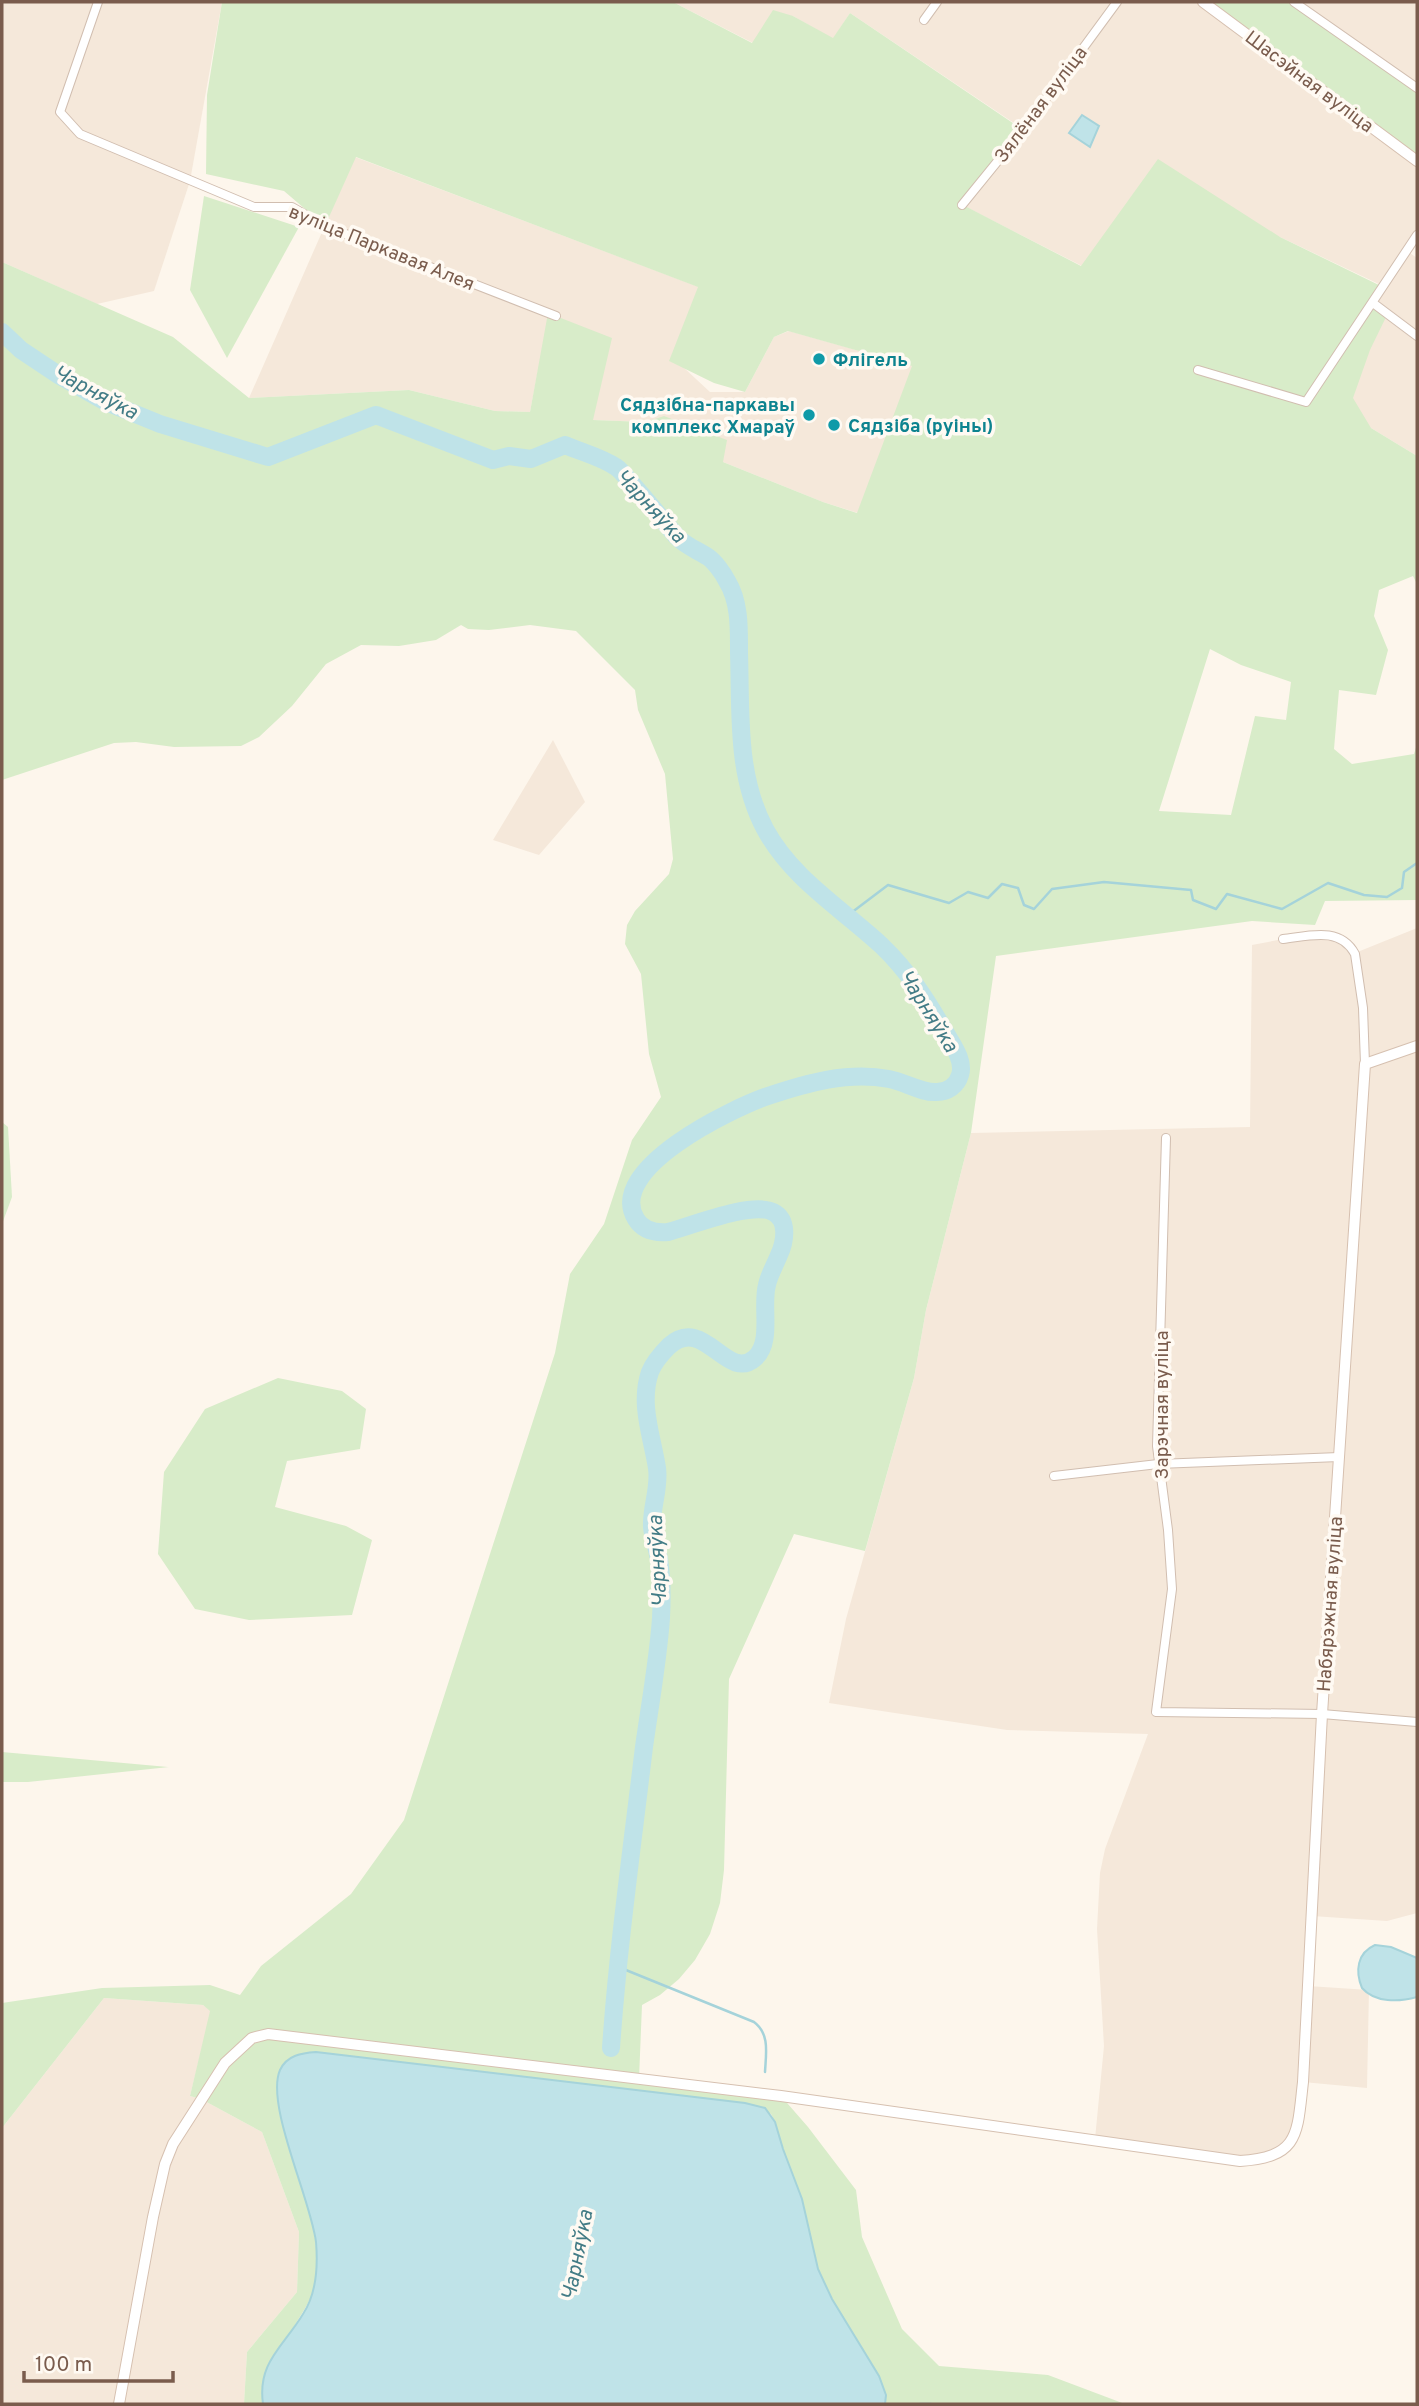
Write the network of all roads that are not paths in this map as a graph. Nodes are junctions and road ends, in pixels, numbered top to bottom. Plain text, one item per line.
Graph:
1 (99, 2) edge
2 (937, 2) edge
3 (1117, 2) edge
4 (1203, 2) edge
5 (1294, 2) edge
6 (924, 20) dead end
7 (1417, 88) edge
8 (1417, 161) edge
9 (962, 205) dead end
10 (1417, 235) edge
11 (1373, 303) junction
12 (556, 316) dead end
13 (1417, 336) edge
14 (1198, 370) dead end
15 (1283, 939) dead end
16 (1417, 1046) edge
17 (1365, 1064) junction
18 (1166, 1138) dead end
19 (1339, 1457) junction
20 (1158, 1464) junction
21 (1054, 1476) dead end
22 (1322, 1714) junction
23 (1417, 1722) edge
24 (119, 2404) edge

1 - 12 street, вуліца Паркавая Алея
2 - 6 street
3 - 9 street, Зялёная вуліца
4 - 8 street, Шасэйная вуліца
5 - 7 street
10 - 11 street
11 - 13 street
11 - 14 street
15 - 17 street
16 - 17 street
17 - 19 street, Набярэжная вуліца
18 - 20 street, Зарэчная вуліца
19 - 20 street
19 - 22 street, Набярэжная вуліца
20 - 21 street
20 - 22 street, Зарэчная вуліца
22 - 23 street
22 - 24 street, Набярэжная вуліца

